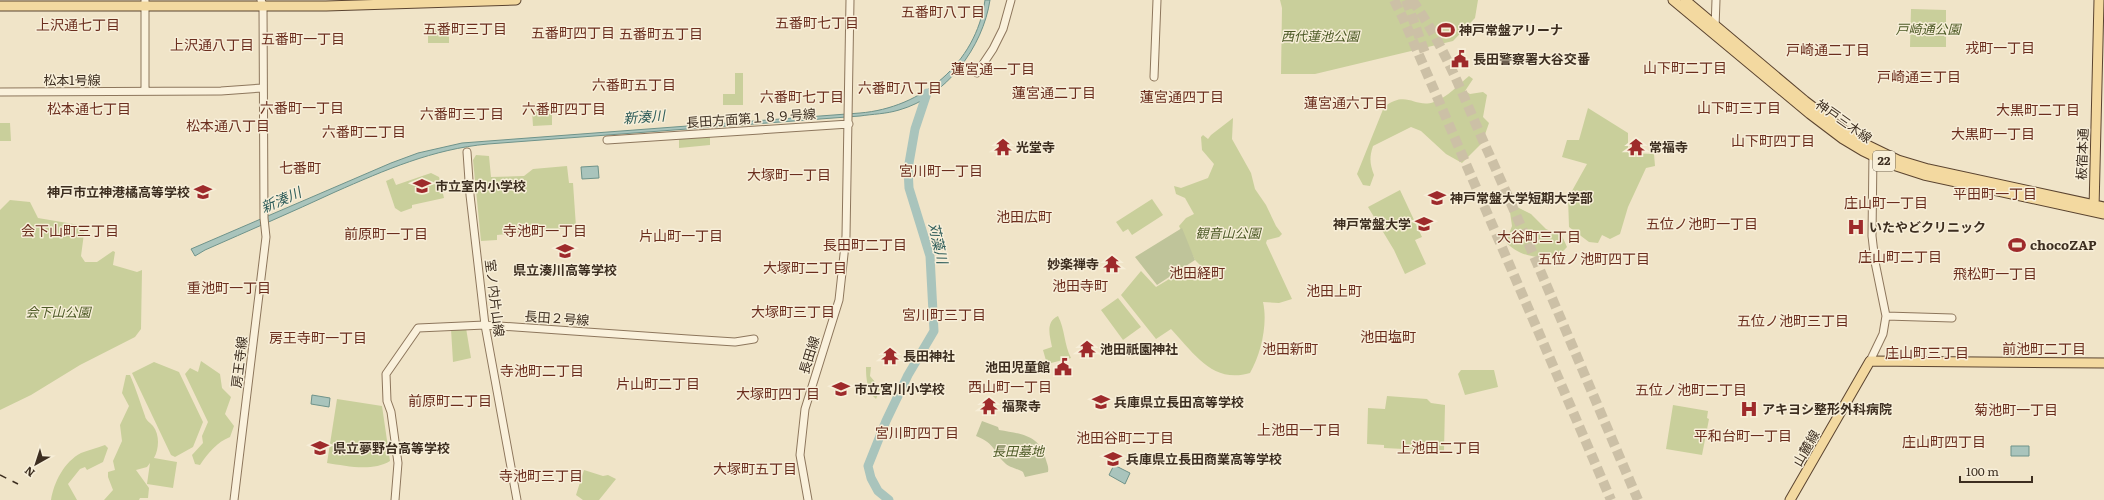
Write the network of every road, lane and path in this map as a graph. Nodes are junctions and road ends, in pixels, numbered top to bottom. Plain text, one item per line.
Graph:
1 (516, 0) edge
2 (850, 0) edge
3 (1011, 0) edge
4 (1157, 0) edge
5 (1674, 0) edge
6 (1685, 0) edge
7 (1716, 0) edge
8 (2094, 0) edge
9 (2099, 0) edge
10 (145, 3) edge
11 (262, 3) edge
12 (0, 6) edge
13 (1715, 30) junction
14 (977, 73) dead end
15 (1154, 78) dead end
16 (262, 88) junction
17 (145, 91) junction
18 (0, 92) edge
19 (849, 124) junction
20 (607, 140) dead end
21 (466, 152) dead end
22 (1873, 152) junction
23 (2104, 207) edge
24 (2094, 210) edge
25 (1886, 316) junction
26 (1952, 318) dead end
27 (486, 325) junction
28 (754, 339) dead end
29 (1870, 361) junction
30 (2104, 363) edge
31 (234, 500) edge
32 (396, 500) edge
33 (517, 500) edge
34 (808, 500) edge
35 (1790, 500) edge

1 - 11 main road
2 - 19 street, 長田線
3 - 14 street
4 - 15 street
5 - 13 main road, 神戸三木線 / 22
6 - 13 main road, 神戸三木線 / 22
7 - 13 street
8 - 24 main road, 板宿本通
9 - 24 main road, 板宿本通
10 - 11 main road
10 - 12 main road
10 - 17 street
11 - 16 street
13 - 22 main road, 神戸三木線 / 22
16 - 17 street, 松本1号線
16 - 31 street, 房王寺線
17 - 18 street, 松本1号線
19 - 20 street, 長田方面第１８９号線
19 - 34 street, 長田線
21 - 27 street, 室ノ内片山線
22 - 24 main road, 神戸三木線 / 22
22 - 25 street
23 - 24 main road, 神戸三木線 / 22
25 - 26 street
25 - 29 street
27 - 28 street, 長田２号線
27 - 32 street, 長田２号線
27 - 33 street, 室ノ内片山線
29 - 30 main road
29 - 35 main road, 山麓線

